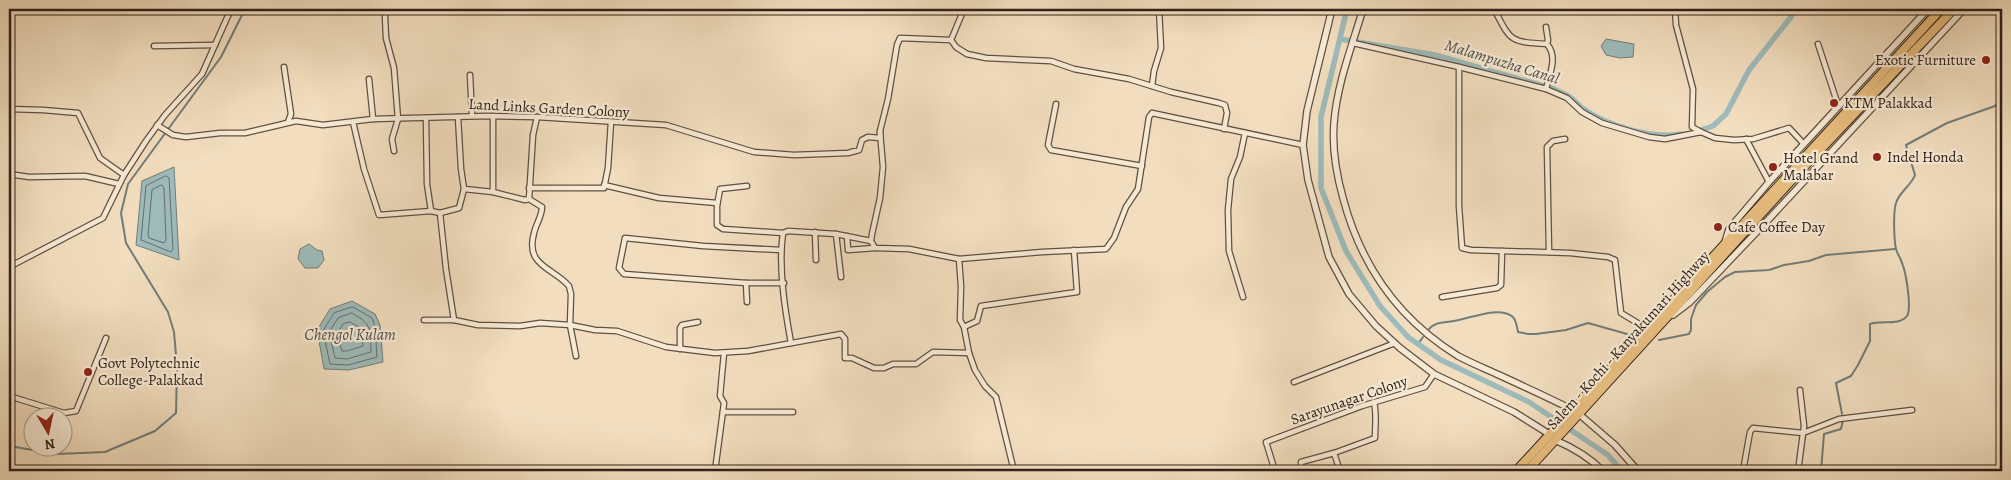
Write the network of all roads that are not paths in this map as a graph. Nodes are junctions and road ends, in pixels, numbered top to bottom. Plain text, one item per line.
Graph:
1 (231, 9) edge
2 (387, 9) edge
3 (964, 9) edge
4 (1159, 9) edge
5 (1332, 9) edge
6 (1363, 9) edge
7 (1494, 9) edge
8 (1675, 9) edge
9 (1928, 9) edge
10 (1941, 9) edge
11 (1954, 9) edge
12 (1964, 9) edge
13 (1546, 27) dead end
14 (951, 40) junction
15 (1354, 40) junction
16 (1547, 44) junction
17 (1818, 44) dead end
18 (215, 45) junction
19 (154, 46) dead end
20 (284, 67) dead end
21 (1459, 67) junction
22 (470, 75) dead end
23 (369, 79) dead end
24 (1152, 86) junction
25 (1546, 89) junction
26 (1056, 104) dead end
27 (1838, 105) junction
28 (9, 109) edge
29 (472, 116) junction
30 (493, 116) junction
31 (458, 117) junction
32 (538, 117) junction
33 (426, 118) junction
34 (373, 119) junction
35 (398, 119) junction
36 (288, 122) junction
37 (353, 122) junction
38 (611, 122) junction
39 (157, 125) junction
40 (1224, 128) junction
41 (880, 131) junction
42 (1701, 132) junction
43 (1245, 133) junction
44 (1565, 139) dead end
45 (1746, 140) junction
46 (1803, 143) junction
47 (1303, 145) junction
48 (394, 151) dead end
49 (1142, 166) junction
50 (9, 174) edge
51 (124, 175) junction
52 (1769, 182) junction
53 (119, 184) junction
54 (604, 185) junction
55 (747, 186) dead end
56 (530, 188) junction
57 (464, 189) junction
58 (493, 192) junction
59 (529, 199) junction
60 (717, 203) junction
61 (431, 210) junction
62 (440, 213) junction
63 (816, 232) junction
64 (783, 233) junction
65 (836, 234) junction
66 (847, 236) junction
67 (871, 241) junction
68 (1725, 242) junction
69 (875, 248) junction
70 (780, 250) junction
71 (1074, 250) junction
72 (1502, 251) junction
73 (1549, 252) junction
74 (959, 258) junction
75 (816, 260) dead end
76 (9, 267) edge
77 (841, 277) dead end
78 (746, 283) junction
79 (784, 283) junction
80 (1243, 297) dead end
81 (1442, 297) dead end
82 (747, 302) dead end
83 (1667, 318) junction
84 (424, 320) dead end
85 (454, 320) junction
86 (698, 322) dead end
87 (570, 325) junction
88 (964, 327) junction
89 (1646, 328) junction
90 (106, 338) dead end
91 (791, 343) junction
92 (1395, 344) junction
93 (680, 350) junction
94 (724, 352) junction
95 (969, 353) junction
96 (576, 356) dead end
97 (1434, 374) junction
98 (1294, 382) dead end
99 (1800, 390) dead end
100 (9, 396) edge
101 (1374, 402) junction
102 (1571, 409) junction
103 (1912, 410) dead end
104 (723, 412) junction
105 (793, 412) dead end
106 (1579, 414) junction
107 (1803, 433) junction
108 (1552, 437) junction
109 (1334, 453) junction
110 (715, 471) edge
111 (1014, 471) edge
112 (1275, 471) edge
113 (1301, 471) edge
114 (1340, 471) edge
115 (1516, 471) edge
116 (1527, 471) edge
117 (1603, 471) edge
118 (1638, 471) edge
119 (1743, 471) edge
120 (1798, 471) edge

1 - 18 street
2 - 35 street
3 - 14 street
4 - 24 street
5 - 47 street
6 - 15 street
7 - 16 street
8 - 42 street
9 - 27 street
10 - 68 highway, Salem - Kochi - Kanyakumari Highway
11 - 83 highway, Salem - Kochi - Kanyakumari Highway
12 - 83 street
13 - 16 street
14 - 24 street
14 - 41 street
15 - 21 street
15 - 102 street
16 - 25 street
17 - 27 street
18 - 19 street
18 - 39 street
20 - 36 street
21 - 25 street
21 - 72 street
22 - 29 street
23 - 34 street
24 - 40 street
25 - 42 street
26 - 49 street
27 - 46 street
28 - 51 street
29 - 30 street, Land Links Garden Colony
29 - 31 street, Land Links Garden Colony
30 - 32 street, Land Links Garden Colony
30 - 58 street
31 - 33 street, Land Links Garden Colony
31 - 57 street
32 - 38 street, Land Links Garden Colony
32 - 56 street
33 - 35 street, Land Links Garden Colony
33 - 61 street
34 - 35 street, Land Links Garden Colony
34 - 37 street, Land Links Garden Colony
35 - 48 street
36 - 37 street, Land Links Garden Colony
36 - 39 street, Land Links Garden Colony
37 - 61 street
38 - 41 street, Land Links Garden Colony
38 - 54 street
39 - 51 street
40 - 43 street
40 - 49 street
41 - 67 street
42 - 45 street
43 - 47 street
43 - 80 street
44 - 73 street
45 - 46 street
45 - 52 street
46 - 52 street
47 - 92 street
49 - 71 street
50 - 53 street
51 - 53 street
52 - 68 street
53 - 76 street
54 - 56 street
54 - 60 street
55 - 60 street
56 - 59 street
57 - 58 street
57 - 62 street
58 - 59 street
59 - 87 street
60 - 64 street
61 - 62 street
62 - 85 street
63 - 64 street
63 - 65 street
63 - 75 street
64 - 70 street
65 - 66 street
65 - 77 street
66 - 67 street
66 - 69 street
67 - 69 street
68 - 89 highway, Salem - Kochi - Kanyakumari Highway
69 - 74 street
70 - 78 street
70 - 79 street
71 - 74 street
71 - 88 street
72 - 73 street
72 - 81 street
73 - 89 street
74 - 88 street
78 - 79 street
78 - 82 street
79 - 91 street
83 - 106 highway, Salem - Kochi - Kanyakumari Highway
84 - 85 street
85 - 87 street
86 - 93 street
87 - 93 street
87 - 96 street
88 - 95 street
89 - 102 highway, Salem - Kochi - Kanyakumari Highway
90 - 100 street
91 - 94 street
91 - 95 street
92 - 97 street
92 - 98 street
93 - 94 street
94 - 104 street
95 - 111 street
97 - 101 street, Sarayunagar Colony
97 - 108 street
99 - 107 street
101 - 109 street
101 - 112 street, Sarayunagar Colony
102 - 108 highway, Salem - Kochi - Kanyakumari Highway
103 - 107 street
104 - 105 street
104 - 110 street
106 - 108 highway, Salem - Kochi - Kanyakumari Highway
106 - 118 street
107 - 119 street
107 - 120 street
108 - 115 highway, Salem - Kochi - Kanyakumari Highway
108 - 116 highway, Salem - Kochi - Kanyakumari Highway
108 - 117 street
109 - 113 street
109 - 114 street

